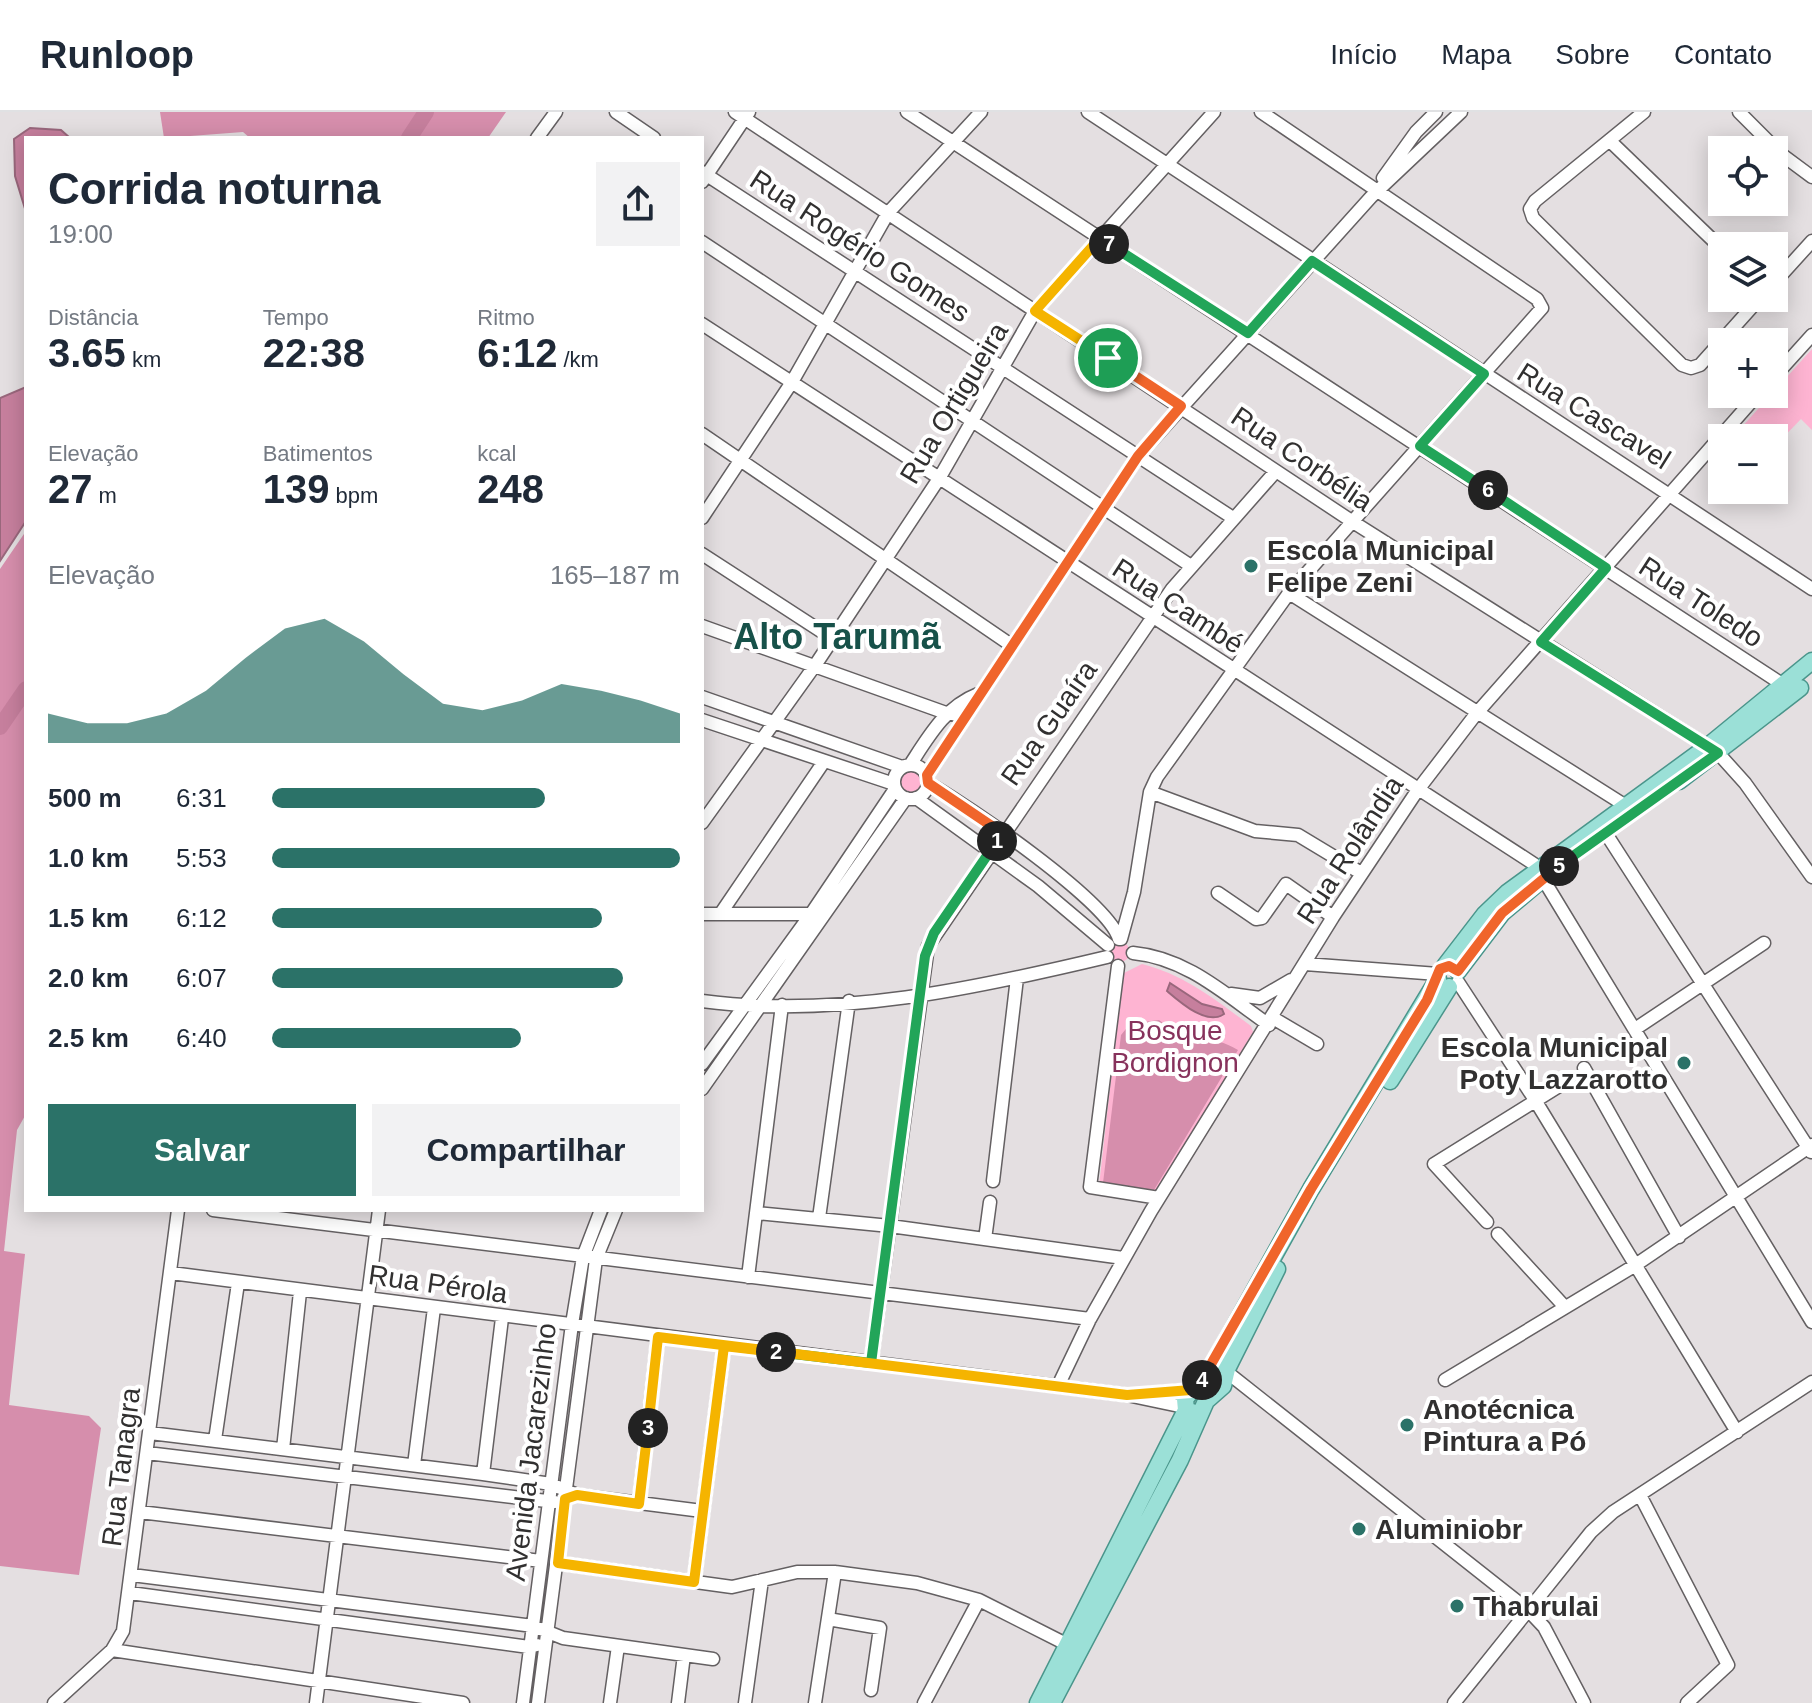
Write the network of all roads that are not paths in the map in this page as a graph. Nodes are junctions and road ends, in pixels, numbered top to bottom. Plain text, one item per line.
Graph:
1 (556, 112) edge
2 (616, 112) edge
3 (907, 112) edge
4 (981, 112) edge
5 (1088, 112) edge
6 (1214, 112) edge
7 (1261, 112) edge
8 (1461, 112) edge
9 (1644, 112) edge
10 (1739, 112) edge
11 (743, 114) edge
12 (1427, 114) edge
13 (1438, 131) junction
14 (540, 136) edge
15 (651, 136) edge
16 (1610, 141) junction
17 (954, 143) junction
18 (1166, 163) junction
19 (704, 174) edge
20 (704, 177) edge
21 (1812, 177) edge
22 (1376, 191) junction
23 (888, 213) junction
24 (1708, 236) edge
25 (1100, 238) junction
26 (1812, 241) edge
27 (704, 243) edge
28 (1312, 261) junction
29 (1788, 268) edge
30 (854, 269) junction
31 (1035, 311) junction
32 (1747, 312) edge
33 (824, 323) junction
34 (704, 325) edge
35 (1248, 333) junction
36 (1812, 335) edge
37 (1788, 362) edge
38 (1004, 369) junction
39 (1484, 374) junction
40 (792, 382) junction
41 (1181, 406) junction
42 (1745, 408) edge
43 (973, 422) junction
44 (704, 435) edge
45 (1420, 446) junction
46 (1138, 456) junction
47 (741, 460) junction
48 (1276, 471) junction
49 (940, 477) junction
50 (1670, 492) junction
51 (1104, 506) junction
52 (704, 515) edge
53 (1233, 518) junction
54 (1353, 522) junction
55 (704, 555) edge
56 (884, 558) junction
57 (1068, 562) junction
58 (1191, 566) junction
59 (1606, 568) junction
60 (1812, 575) edge
61 (1794, 577) junction
62 (1812, 589) edge
63 (1289, 593) junction
64 (1151, 618) junction
65 (704, 627) edge
66 (833, 639) junction
67 (1541, 642) junction
68 (1011, 645) junction
69 (1812, 661) edge
70 (816, 664) junction
71 (1233, 670) junction
72 (1812, 676) edge
73 (1785, 686) junction
74 (978, 694) junction
75 (704, 698) edge
76 (946, 713) junction
77 (1476, 714) junction
78 (965, 716) junction
79 (704, 721) edge
80 (774, 722) junction
81 (761, 740) junction
82 (1713, 750) junction
83 (823, 763) junction
84 (906, 766) junction
85 (927, 779) junction
86 (895, 787) junction
87 (1417, 791) junction
88 (1150, 792) junction
89 (911, 798) junction
90 (1626, 806) junction
91 (704, 820) edge
92 (1605, 832) junction
93 (1002, 833) junction
94 (990, 850) junction
95 (1361, 873) junction
96 (1541, 874) junction
97 (1812, 877) edge
98 (1218, 893) dead end
99 (721, 913) junction
100 (704, 914) edge
101 (811, 914) junction
102 (1333, 917) junction
103 (1764, 943) dead end
104 (1114, 945) junction
105 (1133, 953) junction
106 (1118, 966) junction
107 (1302, 969) junction
108 (1448, 977) junction
109 (1017, 978) junction
110 (1703, 985) junction
111 (1224, 993) junction
112 (918, 998) junction
113 (704, 1001) edge
114 (849, 1001) junction
115 (761, 1005) junction
116 (782, 1005) junction
117 (742, 1006) junction
118 (1271, 1021) junction
119 (1635, 1029) junction
120 (1317, 1044) dead end
121 (704, 1061) edge
122 (1584, 1068) dead end
123 (707, 1073) edge
124 (1569, 1080) dead end
125 (1535, 1100) junction
126 (1811, 1149) edge
127 (993, 1181) dead end
128 (1737, 1197) junction
129 (1159, 1198) junction
130 (990, 1202) dead end
131 (178, 1212) edge
132 (230, 1212) edge
133 (379, 1212) edge
134 (600, 1212) edge
135 (615, 1212) edge
136 (757, 1213) junction
137 (819, 1218) junction
138 (1487, 1222) dead end
139 (890, 1226) junction
140 (376, 1229) junction
141 (1498, 1234) dead end
142 (1679, 1237) junction
143 (985, 1239) junction
144 (589, 1258) junction
145 (1123, 1258) junction
146 (1634, 1266) junction
147 (171, 1273) junction
148 (748, 1277) junction
149 (238, 1283) junction
150 (300, 1292) junction
151 (881, 1293) junction
152 (367, 1299) junction
153 (1564, 1306) junction
154 (434, 1308) junction
155 (502, 1318) junction
156 (1090, 1319) junction
157 (1812, 1322) edge
158 (572, 1324) junction
159 (588, 1327) junction
160 (658, 1337) junction
161 (724, 1346) junction
162 (871, 1363) junction
163 (1223, 1373) junction
164 (1445, 1380) dead end
165 (1812, 1382) edge
166 (1058, 1386) junction
167 (1191, 1390) junction
168 (1127, 1395) junction
169 (1191, 1409) junction
170 (1737, 1432) junction
171 (150, 1433) junction
172 (215, 1440) junction
173 (283, 1449) junction
174 (147, 1453) junction
175 (349, 1457) junction
176 (414, 1465) junction
177 (483, 1474) junction
178 (346, 1477) junction
179 (551, 1484) junction
180 (570, 1494) junction
181 (1640, 1495) junction
182 (549, 1503) junction
183 (639, 1504) junction
184 (702, 1511) junction
185 (140, 1512) junction
186 (337, 1537) junction
187 (541, 1561) junction
188 (558, 1563) junction
189 (835, 1572) junction
190 (132, 1575) junction
191 (762, 1580) junction
192 (694, 1582) junction
193 (130, 1593) junction
194 (979, 1600) junction
195 (331, 1601) junction
196 (1528, 1610) junction
197 (828, 1619) junction
198 (328, 1621) junction
199 (533, 1626) junction
200 (546, 1638) junction
201 (1068, 1645) junction
202 (618, 1646) junction
203 (529, 1647) junction
204 (112, 1650) junction
205 (684, 1655) junction
206 (713, 1659) dead end
207 (319, 1682) junction
208 (871, 1690) dead end
209 (54, 1703) edge
210 (316, 1703) edge
211 (463, 1703) edge
212 (523, 1703) edge
213 (538, 1703) edge
214 (610, 1703) edge
215 (678, 1703) edge
216 (745, 1703) edge
217 (815, 1703) edge
218 (924, 1703) edge
219 (1038, 1703) edge
220 (1052, 1703) edge
221 (1454, 1703) edge
222 (1584, 1703) edge
223 (1687, 1703) edge

1 - 14 street
2 - 15 street
3 - 17 street, Rua Toledo
4 - 17 street
5 - 18 street, Rua Cascavel
6 - 18 street, Rua Ortigueira
7 - 22 street
8 - 13 street
9 - 16 street
10 - 21 street
11 - 19 street
11 - 23 street, Rua Corbélia
12 - 13 street
12 - 22 street
13 - 22 street
16 - 24 street
16 - 32 street
17 - 23 street
17 - 25 street, Rua Toledo
18 - 25 street, Rua Ortigueira
18 - 28 street, Rua Cascavel
20 - 30 street, Rua Rogério Gomes
22 - 28 street
22 - 39 street
23 - 30 street
23 - 31 street, Rua Corbélia
25 - 31 street, Rua Ortigueira
25 - 35 street, Rua Toledo
26 - 29 street
27 - 33 street
28 - 35 street
28 - 39 street, Rua Cascavel
30 - 33 street
30 - 38 street, Rua Rogério Gomes
31 - 38 street, Rua Ortigueira
31 - 41 street, Rua Corbélia
33 - 40 street
33 - 43 street
34 - 40 street, Rua Cambé
35 - 41 street
35 - 45 street, Rua Toledo
36 - 37 street
38 - 43 street, Rua Ortigueira
38 - 46 street, Rua Rogério Gomes
39 - 45 street
39 - 50 street, Rua Cascavel
40 - 47 street
40 - 49 street, Rua Cambé
41 - 46 street
41 - 48 street, Rua Corbélia
42 - 50 street, Rua Rolândia
43 - 49 street, Rua Ortigueira
43 - 51 street
44 - 47 street
45 - 54 street
45 - 59 street, Rua Toledo
46 - 51 street
46 - 53 street, Rua Rogério Gomes
47 - 52 street
47 - 56 street
48 - 53 street, Rua Guaíra
48 - 54 street, Rua Corbélia
49 - 56 street, Rua Ortigueira
49 - 57 street, Rua Cambé
50 - 59 street, Rua Rolândia
50 - 61 street, Rua Cascavel
51 - 57 street
51 - 58 street
53 - 58 street, Rua Guaíra
54 - 63 street
54 - 67 street, Rua Corbélia
55 - 66 street
56 - 66 street, Rua Ortigueira
56 - 68 street
57 - 64 street, Rua Cambé
57 - 68 street
58 - 64 street, Rua Guaíra
59 - 67 street, Rua Rolândia
59 - 73 street, Rua Toledo
60 - 61 street
61 - 62 street, Rua Cascavel
63 - 71 street
63 - 77 street
64 - 71 street, Rua Cambé
64 - 93 street, Rua Guaíra
65 - 70 street
66 - 70 street, Rua Ortigueira
67 - 77 street, Rua Rolândia
67 - 82 street, Rua Corbélia
68 - 74 street
69 - 73 main road
70 - 76 street
70 - 80 street, Rua Ortigueira
71 - 87 street, Rua Cambé
71 - 88 street
72 - 82 main road
73 - 82 main road
74 - 76 street
74 - 78 street
75 - 80 street
76 - 78 street
76 - 84 street
77 - 87 street, Rua Rolândia
77 - 90 street
78 - 85 street
79 - 81 street
80 - 81 street, Rua Ortigueira
80 - 84 street
81 - 83 street
81 - 91 street, Rua Ortigueira
82 - 90 main road
82 - 92 main road
82 - 97 street, Rua Corbélia
83 - 86 street
83 - 99 street
84 - 85 street
84 - 86 street
85 - 89 street
85 - 93 street
86 - 89 street
86 - 101 street
87 - 95 street, Rua Rolândia
87 - 96 street, Rua Cambé
88 - 95 street
88 - 104 street
89 - 94 street
89 - 115 street
90 - 96 main road
92 - 96 main road
92 - 110 street
93 - 94 street, Rua Guaíra
93 - 104 street
94 - 104 street
94 - 112 street, Rua Guaíra
95 - 102 street, Rua Rolândia
96 - 108 main road
96 - 119 street
98 - 102 street
99 - 100 street
99 - 101 street
101 - 117 street
102 - 107 street, Rua Rolândia
103 - 110 street
104 - 105 street
104 - 106 street
104 - 109 street
105 - 106 street
105 - 111 street
106 - 129 street
107 - 108 street
107 - 111 street
107 - 118 street, Rua Rolândia
108 - 125 street
108 - 163 main road
109 - 112 street
109 - 127 street
110 - 119 street
110 - 126 street
111 - 118 street
112 - 114 street
112 - 139 street, Rua Guaíra
113 - 117 street
114 - 116 street
114 - 137 street
115 - 116 street
115 - 117 street
115 - 123 street
116 - 136 street
117 - 121 street
118 - 120 street
118 - 129 street, Rua Rolândia
119 - 128 street
122 - 142 street
124 - 125 street
125 - 138 street
125 - 146 street
126 - 128 street
128 - 142 street
128 - 157 street
129 - 145 street, Rua Rolândia
130 - 143 street
131 - 147 street, Rua Tanagra
132 - 140 street
133 - 140 street
134 - 144 street, Avenida Jacarezinho
135 - 144 street, Avenida Jacarezinho
136 - 137 street
136 - 148 street
137 - 139 street
139 - 143 street
139 - 151 street, Rua Guaíra
140 - 144 street
140 - 152 street
141 - 153 street
142 - 146 street
143 - 145 street
144 - 148 street
144 - 158 street, Avenida Jacarezinho
144 - 159 street, Avenida Jacarezinho
145 - 156 street, Rua Rolândia
146 - 153 street
146 - 170 street
147 - 149 street, Rua Pérola
147 - 171 street, Rua Tanagra
148 - 151 street
149 - 150 street, Rua Pérola
149 - 172 street
150 - 152 street, Rua Pérola
150 - 173 street
151 - 156 street
151 - 162 street, Rua Guaíra
152 - 154 street, Rua Pérola
152 - 175 street
153 - 164 street
154 - 155 street, Rua Pérola
154 - 176 street
155 - 158 street, Rua Pérola
155 - 177 street
156 - 166 street, Rua Rolândia
158 - 159 street, Rua Pérola
158 - 179 street, Avenida Jacarezinho
159 - 160 street, Rua Pérola
159 - 180 street, Avenida Jacarezinho
160 - 161 street, Rua Pérola
160 - 183 street
161 - 162 street, Rua Pérola
161 - 184 street
162 - 166 street, Rua Pérola
163 - 167 main road
163 - 169 main road
163 - 196 street
165 - 170 street
166 - 168 street, Rua Pérola
167 - 168 street, Rua Pérola
167 - 169 main road
168 - 169 street, Rua Pérola
169 - 201 main road
169 - 220 main road
170 - 181 street
171 - 172 street
171 - 174 street, Rua Tanagra
172 - 173 street
173 - 175 street
174 - 178 street
174 - 185 street, Rua Tanagra
175 - 176 street
175 - 178 street
176 - 177 street
177 - 179 street
178 - 182 street
178 - 186 street
179 - 180 street
179 - 182 street, Avenida Jacarezinho
180 - 182 street
180 - 183 street
180 - 188 street, Avenida Jacarezinho
181 - 196 street
181 - 223 street
182 - 187 street, Avenida Jacarezinho
183 - 184 street
184 - 192 street
185 - 186 street
185 - 190 street, Rua Tanagra
186 - 187 street
186 - 195 street
187 - 199 street, Avenida Jacarezinho
188 - 192 street
188 - 200 street, Avenida Jacarezinho
189 - 191 street
189 - 194 street
189 - 197 street
190 - 193 street, Rua Tanagra
190 - 195 street
191 - 192 street
191 - 216 street
193 - 198 street
193 - 204 street, Rua Tanagra
194 - 201 street
194 - 218 street
195 - 198 street
195 - 199 street
196 - 221 street
196 - 222 street
197 - 208 street
197 - 217 street
198 - 203 street
198 - 207 street
199 - 200 street
199 - 203 street, Avenida Jacarezinho
200 - 202 street
200 - 203 street
200 - 213 street, Avenida Jacarezinho
201 - 219 main road
202 - 205 street
202 - 214 street
203 - 212 street, Avenida Jacarezinho
204 - 207 street
204 - 209 street, Rua Tanagra
205 - 206 street
205 - 215 street
207 - 210 street
207 - 211 street

